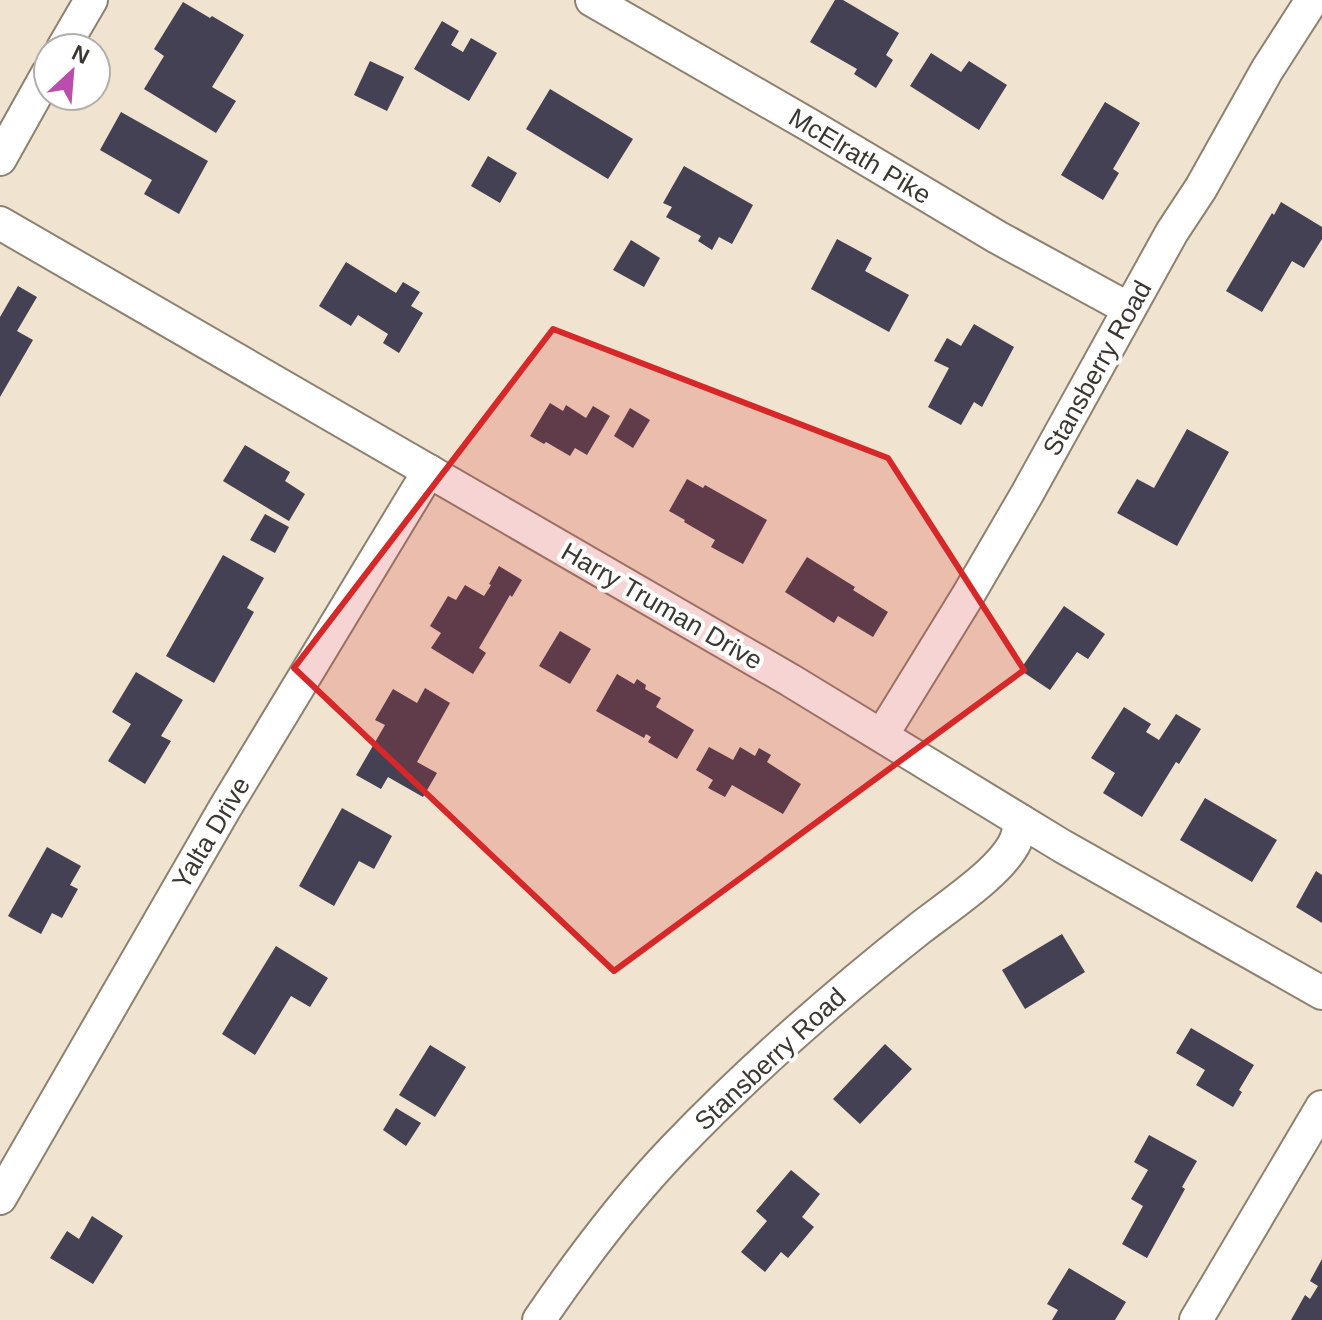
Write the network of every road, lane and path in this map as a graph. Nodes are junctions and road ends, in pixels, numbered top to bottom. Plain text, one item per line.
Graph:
1 (91, 0) edge
2 (592, 0) edge
3 (1312, 0) edge
4 (72, 32) edge
5 (32, 102) edge
6 (0, 159) edge
7 (0, 223) edge
8 (1129, 309) junction
9 (429, 471) junction
10 (882, 735) junction
11 (1021, 821) junction
12 (1322, 993) edge
13 (1322, 1107) edge
14 (0, 1198) edge
15 (539, 1320) edge
16 (1196, 1320) edge

1 - 4 street
2 - 8 street, McElrath Pike
3 - 8 street, Stansberry Road
5 - 6 street
7 - 9 street, Harry Truman Drive
8 - 10 street, Stansberry Road
9 - 10 street, Harry Truman Drive
9 - 14 street, Yalta Drive
10 - 11 street, Harry Truman Drive
11 - 12 street, Harry Truman Drive
11 - 15 street, Stansberry Road
13 - 16 street

